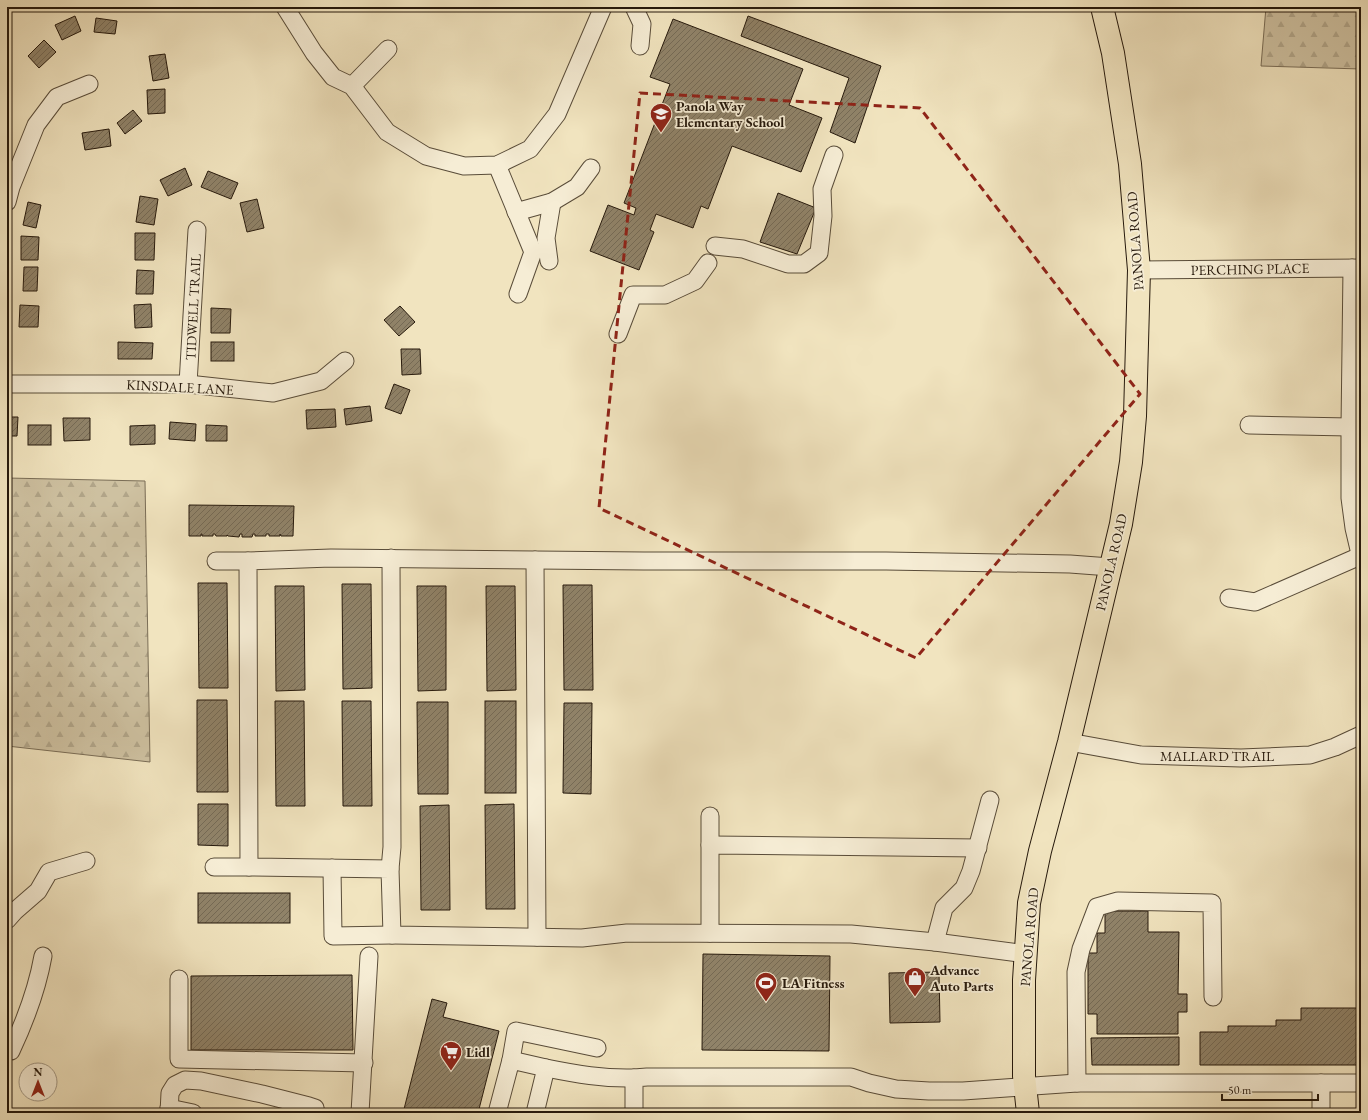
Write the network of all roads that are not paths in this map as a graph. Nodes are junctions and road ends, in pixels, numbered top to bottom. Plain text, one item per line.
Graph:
1 (285, 7) edge
2 (603, 7) edge
3 (634, 7) edge
4 (1102, 7) edge
5 (640, 46) dead end
6 (388, 49) dead end
7 (89, 84) dead end
8 (352, 86) junction
9 (834, 155) dead end
10 (496, 165) junction
11 (591, 168) dead end
12 (7, 202) edge
13 (552, 202) junction
14 (516, 212) junction
15 (197, 230) dead end
16 (715, 246) dead end
17 (549, 261) dead end
18 (708, 263) dead end
19 (1357, 268) edge
20 (1139, 270) junction
21 (518, 294) dead end
22 (618, 334) dead end
23 (345, 362) dead end
24 (7, 384) edge
25 (188, 384) junction
26 (1249, 425) dead end
27 (1350, 427) junction
28 (1360, 557) edge
29 (391, 558) junction
30 (535, 560) junction
31 (216, 561) dead end
32 (248, 561) junction
33 (1110, 567) junction
34 (1229, 598) dead end
35 (1361, 735) edge
36 (1069, 742) junction
37 (990, 800) dead end
38 (710, 816) dead end
39 (710, 845) junction
40 (978, 848) junction
41 (86, 861) dead end
42 (214, 867) dead end
43 (249, 867) junction
44 (332, 868) junction
45 (390, 869) junction
46 (7, 920) edge
47 (710, 933) junction
48 (392, 935) junction
49 (537, 937) junction
50 (935, 942) junction
51 (1026, 954) junction
52 (43, 956) dead end
53 (369, 956) dead end
54 (179, 979) dead end
55 (1212, 997) dead end
56 (597, 1048) dead end
57 (7, 1051) edge
58 (511, 1060) junction
59 (364, 1063) junction
60 (546, 1068) junction
61 (634, 1078) junction
62 (1077, 1083) junction
63 (1321, 1083) junction
64 (1361, 1083) edge
65 (1025, 1086) junction
66 (169, 1111) edge
67 (194, 1113) edge
68 (316, 1113) edge
69 (360, 1113) edge
70 (497, 1113) edge
71 (535, 1113) edge
72 (634, 1113) edge
73 (1028, 1113) edge
74 (1321, 1113) edge

1 - 8 street
2 - 10 street
3 - 5 street
4 - 20 main road, PANOLA ROAD
6 - 8 street
7 - 12 street
8 - 10 street
9 - 16 street
10 - 14 street
11 - 13 street
13 - 14 street
13 - 17 street
14 - 21 street
15 - 25 street, TIDWELL TRAIL
18 - 22 street
19 - 20 street, PERCHING PLACE
19 - 27 street
20 - 33 main road, PANOLA ROAD
23 - 25 street, KINSDALE LANE
24 - 25 street, KINSDALE LANE
26 - 27 street
27 - 28 street
28 - 34 street
29 - 30 street
29 - 32 street
29 - 45 street
30 - 33 street
30 - 49 street
31 - 32 street
32 - 43 street
33 - 36 main road, PANOLA ROAD
35 - 36 street, MALLARD TRAIL
36 - 51 main road, PANOLA ROAD
37 - 40 street
38 - 39 street
39 - 40 street
39 - 47 street
40 - 50 street
41 - 46 street
42 - 43 street
43 - 44 street
44 - 45 street
44 - 48 street
45 - 48 street
47 - 49 street
47 - 50 street
48 - 49 street
50 - 51 street
51 - 65 main road, PANOLA ROAD
52 - 57 street
53 - 59 street
54 - 59 street
55 - 62 street
56 - 58 street
58 - 60 street
58 - 70 street
59 - 69 street
60 - 61 street
60 - 71 street
61 - 65 street
61 - 72 street
62 - 63 street
62 - 65 street
63 - 64 street
63 - 74 street
65 - 73 main road, PANOLA ROAD
66 - 67 street
66 - 68 street

